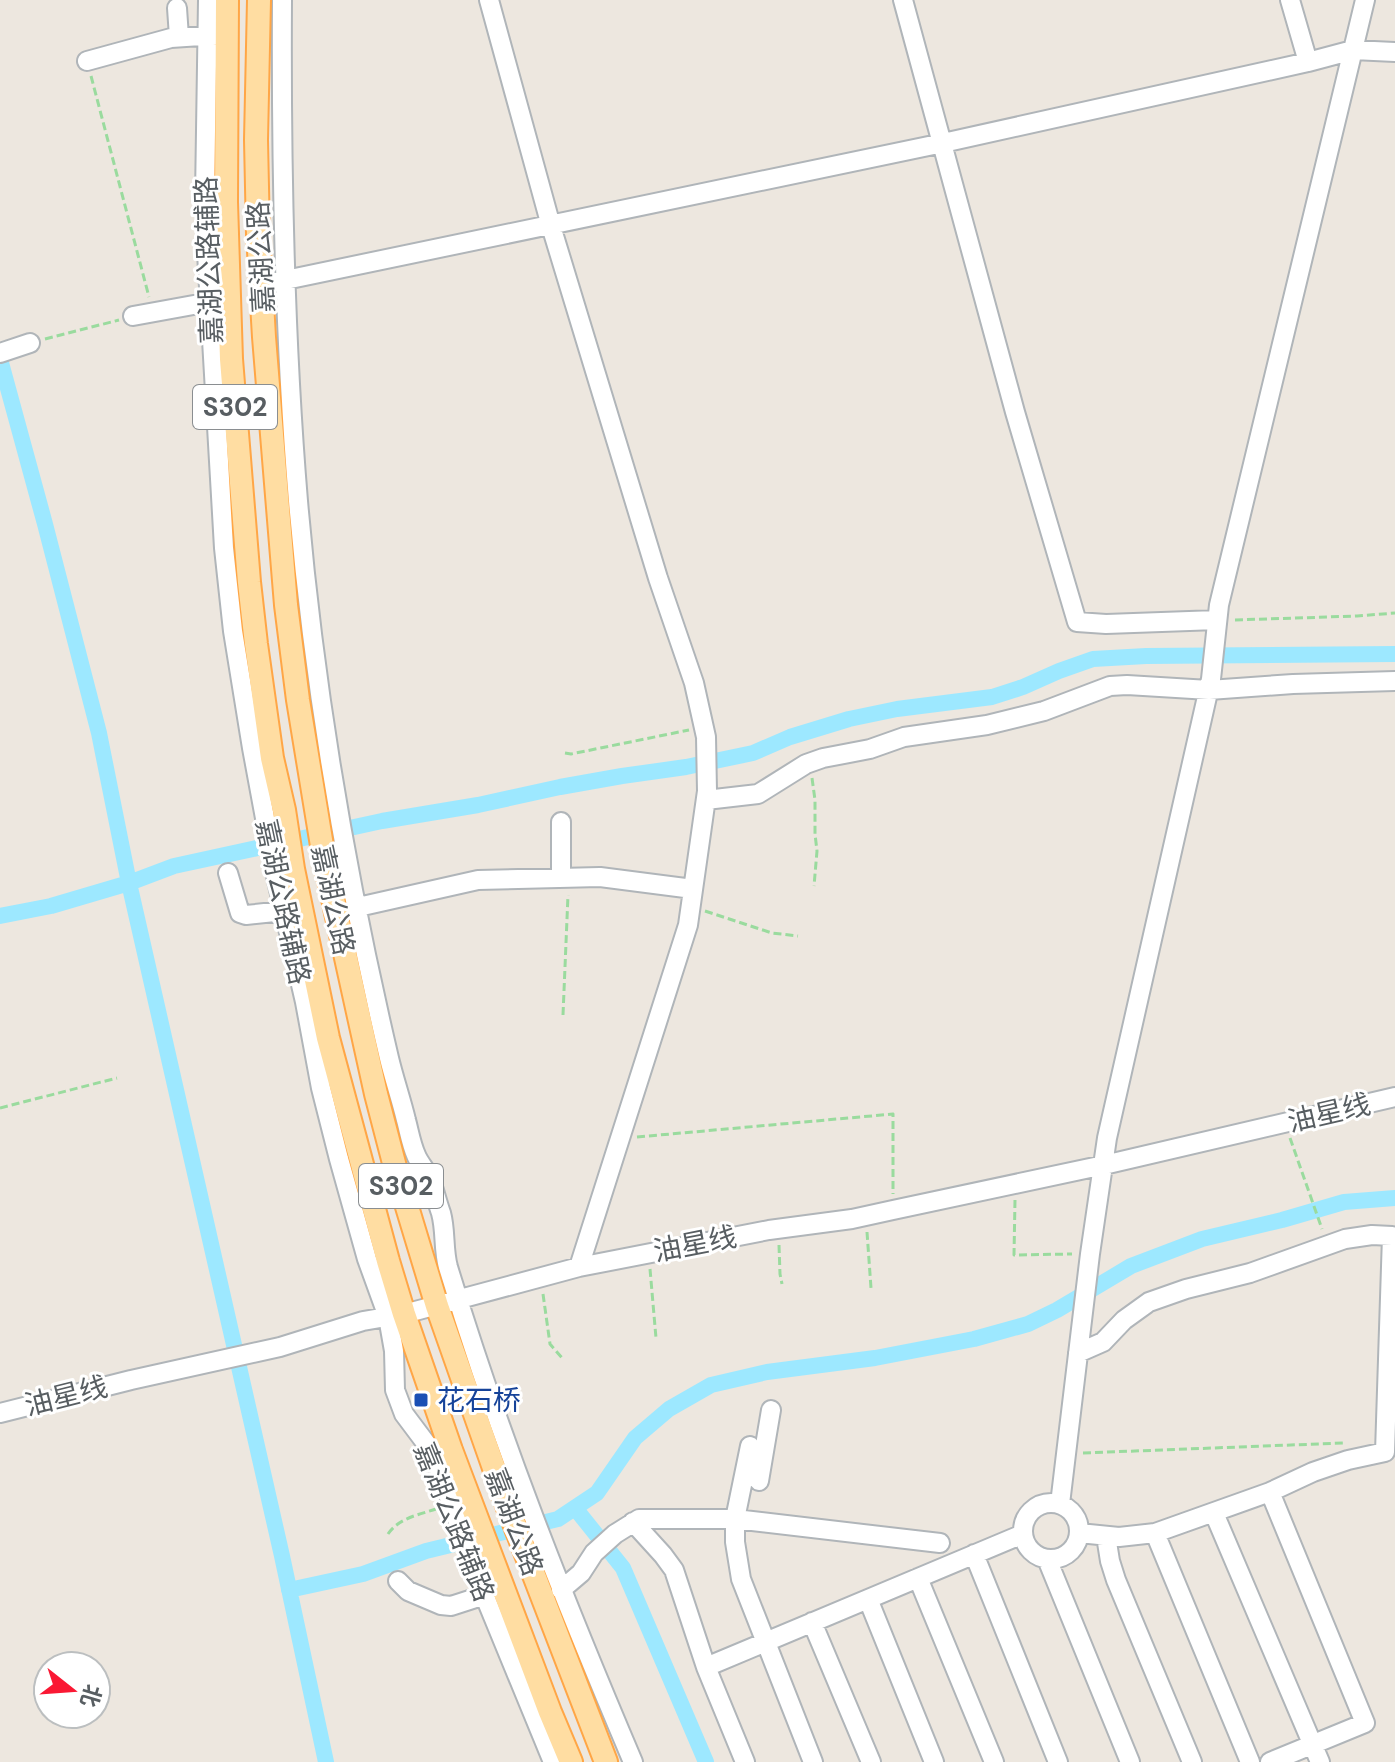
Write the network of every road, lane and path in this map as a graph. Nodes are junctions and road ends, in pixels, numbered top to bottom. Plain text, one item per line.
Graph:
1 (208, 0) edge
2 (227, 0) edge
3 (259, 0) edge
4 (282, 0) edge
5 (489, 0) edge
6 (903, 0) edge
7 (1290, 0) edge
8 (1365, 0) edge
9 (177, 8) dead end
10 (217, 35) junction
11 (179, 37) junction
12 (1353, 50) junction
13 (1395, 52) edge
14 (87, 61) joint
15 (1308, 62) junction
16 (943, 143) junction
17 (551, 226) junction
18 (285, 280) junction
19 (261, 285) junction
20 (219, 301) junction
21 (153, 312) junction
22 (133, 316) joint
23 (30, 343) joint
24 (0, 353) edge
25 (1395, 613) edge
26 (1217, 626) junction
27 (1395, 681) edge
28 (1210, 684) junction
29 (705, 732) junction
30 (565, 753) dead end
31 (806, 764) junction
32 (707, 796) junction
33 (561, 822) dead end
34 (284, 871) junction
35 (228, 873) dead end
36 (565, 877) junction
37 (814, 886) dead end
38 (692, 897) junction
39 (358, 907) junction
40 (284, 911) junction
41 (798, 936) dead end
42 (563, 1015) dead end
43 (117, 1078) dead end
44 (1395, 1097) edge
45 (0, 1108) edge
46 (1285, 1123) junction
47 (622, 1133) junction
48 (1104, 1165) junction
49 (1015, 1184) junction
50 (893, 1210) junction
51 (866, 1216) junction
52 (1321, 1225) dead end
53 (777, 1229) junction
54 (1393, 1236) edge
55 (649, 1253) junction
56 (1089, 1258) junction
57 (579, 1267) junction
58 (540, 1278) junction
59 (782, 1284) dead end
60 (871, 1288) dead end
61 (448, 1303) junction
62 (396, 1316) junction
63 (1392, 1316) edge
64 (656, 1338) dead end
65 (1078, 1353) junction
66 (563, 1359) dead end
67 (771, 1410) dead end
68 (0, 1413) edge
69 (1390, 1436) edge
70 (1355, 1442) dead end
71 (753, 1453) junction
72 (1066, 1453) junction
73 (759, 1481) dead end
74 (1270, 1492) junction
75 (1060, 1504) junction
76 (459, 1509) junction
77 (1214, 1513) junction
78 (735, 1519) junction
79 (633, 1522) junction
80 (1079, 1533) junction
81 (1155, 1533) junction
82 (388, 1534) dead end
83 (1023, 1534) junction
84 (1106, 1536) junction
85 (940, 1543) dead end
86 (974, 1554) junction
87 (1047, 1559) junction
88 (918, 1578) junction
89 (550, 1580) junction
90 (398, 1581) dead end
91 (490, 1588) junction
92 (868, 1599) junction
93 (812, 1622) junction
94 (765, 1642) junction
95 (706, 1667) junction
96 (1316, 1753) edge
97 (553, 1762) edge
98 (571, 1762) edge
99 (606, 1762) edge
100 (633, 1762) edge
101 (745, 1762) edge
102 (813, 1762) edge
103 (871, 1762) edge
104 (934, 1762) edge
105 (994, 1762) edge
106 (1058, 1762) edge
107 (1130, 1762) edge
108 (1192, 1762) edge
109 (1250, 1762) edge
110 (1270, 1762) edge

1 - 10 street
2 - 10 main road, 嘉湖公路 / S302
3 - 19 main road, 嘉湖公路 / S302
4 - 18 street
5 - 17 street
6 - 16 street
7 - 15 street
8 - 12 street
9 - 11 street
10 - 11 street
10 - 20 main road, 嘉湖公路 / S302
11 - 14 street
12 - 13 street
12 - 15 street
12 - 26 street
14 - 21 path
15 - 16 street
16 - 17 street
16 - 26 street
17 - 18 street
17 - 29 street
18 - 19 street
18 - 39 street
19 - 61 main road, 嘉湖公路 / S302
20 - 21 street
20 - 34 main road, 嘉湖公路 / S302
21 - 22 street
22 - 23 path
23 - 24 street
25 - 26 path
26 - 28 street
27 - 28 street
28 - 31 street
28 - 48 street
29 - 30 path
29 - 32 street
31 - 32 street
31 - 37 path
32 - 38 street
33 - 36 street
34 - 40 street, 嘉湖公路辅路
34 - 62 main road, 嘉湖公路 / S302
35 - 40 street
36 - 38 street
36 - 39 street
36 - 42 path
38 - 41 path
38 - 47 street
39 - 61 street
40 - 62 street, 嘉湖公路辅路
43 - 45 path
44 - 46 street, 油星线
46 - 48 street, 油星线
46 - 52 path
47 - 50 path
47 - 57 street
48 - 49 street, 油星线
48 - 56 street
49 - 50 street, 油星线
49 - 56 path
50 - 51 street, 油星线
51 - 53 street, 油星线
51 - 60 path
53 - 55 street, 油星线
53 - 59 path
54 - 63 street
54 - 65 street
55 - 57 street, 油星线
55 - 64 path
56 - 65 street
57 - 58 street, 油星线
58 - 61 street, 油星线
58 - 66 path
61 - 62 street, 油星线
61 - 89 main road, 嘉湖公路 / S302
62 - 68 street, 油星线
62 - 76 main road, 嘉湖公路 / S302
62 - 76 street, 嘉湖公路辅路
63 - 69 street
65 - 72 street
67 - 71 street
69 - 74 street
70 - 72 path
71 - 73 street
71 - 78 street
72 - 75 street
74 - 77 street
74 - 96 street
75 - 80 street
75 - 83 street
76 - 82 path
76 - 91 main road, 嘉湖公路 / S302
77 - 81 street
77 - 96 street
78 - 79 street
78 - 85 street
78 - 94 street
79 - 89 street
79 - 95 street
80 - 84 street
80 - 87 street
81 - 84 street
81 - 109 street
83 - 86 street
83 - 87 street
84 - 108 street
86 - 88 street
86 - 106 street
87 - 107 street
88 - 92 street
88 - 105 street
89 - 99 main road, 嘉湖公路
89 - 100 street
90 - 91 street
91 - 97 street, 嘉湖公路辅路
91 - 98 main road, 嘉湖公路
92 - 93 street
92 - 104 street
93 - 94 street
93 - 103 street
94 - 95 street
94 - 102 street
95 - 101 street
96 - 110 street

